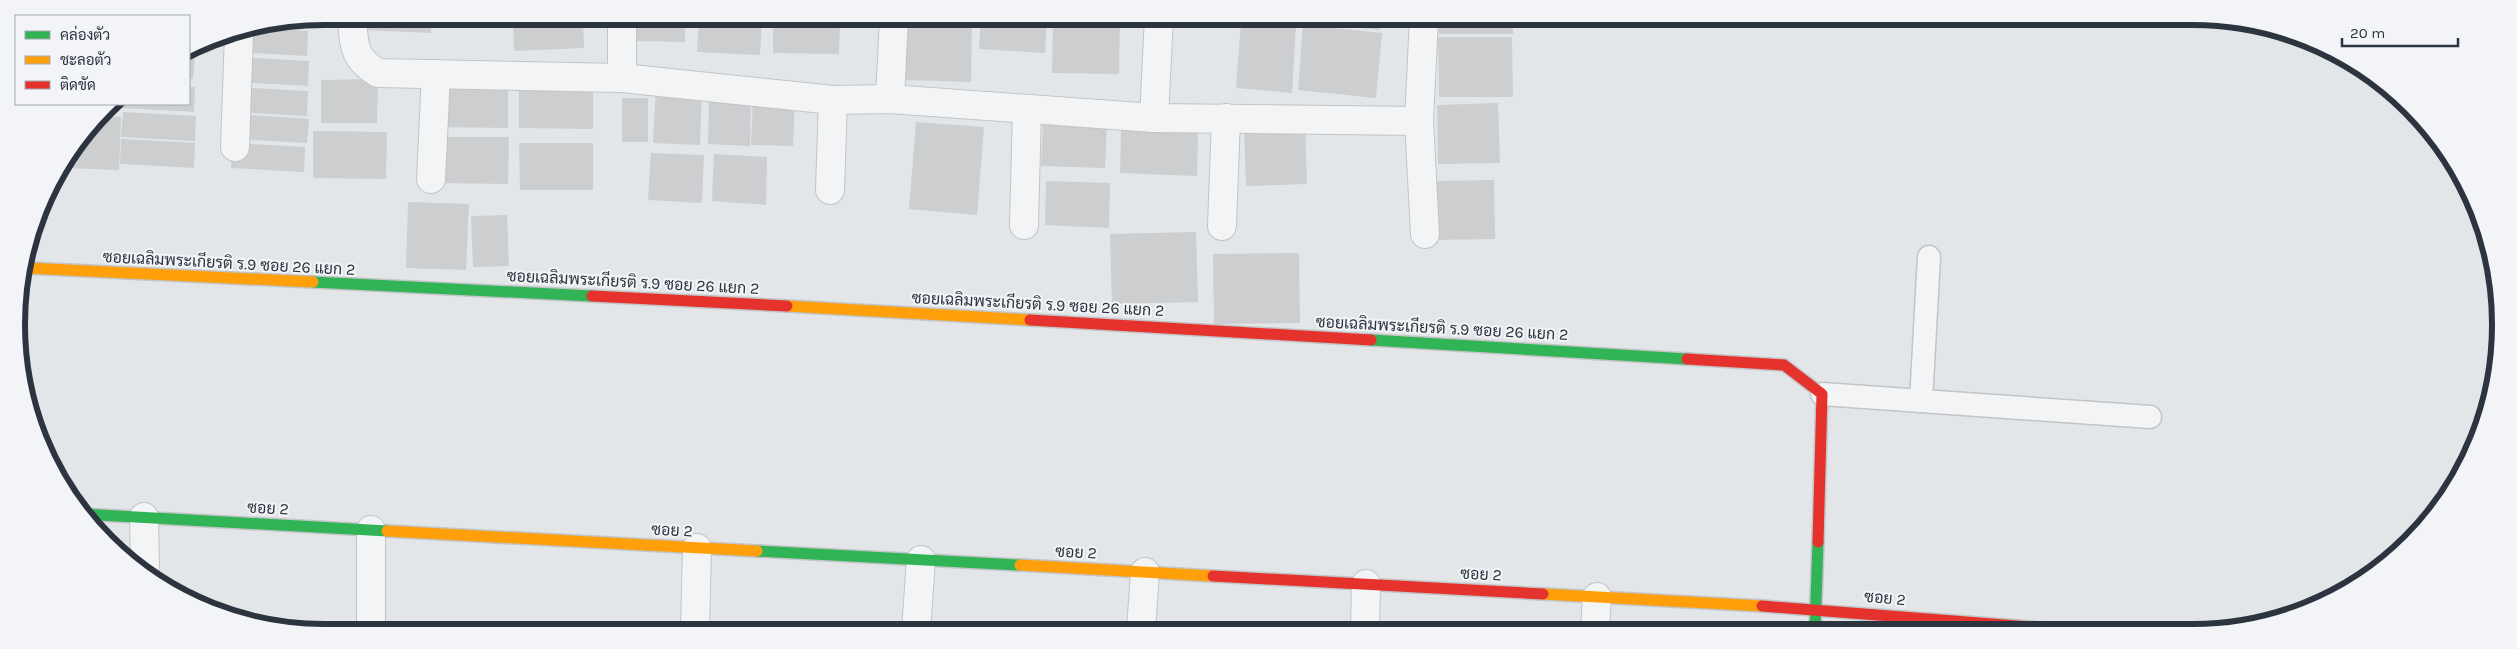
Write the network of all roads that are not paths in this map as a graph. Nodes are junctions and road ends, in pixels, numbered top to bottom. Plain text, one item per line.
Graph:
1 (353, 25) edge
2 (622, 25) edge
3 (894, 25) edge
4 (1159, 25) edge
5 (1424, 25) edge
6 (239, 38) edge
7 (436, 74) junction
8 (622, 78) junction
9 (890, 99) junction
10 (833, 100) junction
11 (1027, 109) junction
12 (1154, 118) junction
13 (1226, 118) junction
14 (1419, 121) junction
15 (235, 147) dead end
16 (431, 179) dead end
17 (830, 190) dead end
18 (1024, 225) dead end
19 (1222, 226) dead end
20 (1425, 234) dead end
21 (1929, 257) dead end
22 (31, 268) edge
23 (1822, 394) junction
24 (1921, 401) junction
25 (2150, 417) dead end
26 (93, 515) edge
27 (144, 518) junction
28 (371, 530) junction
29 (697, 548) junction
30 (921, 560) junction
31 (145, 564) edge
32 (1145, 572) junction
33 (1366, 584) junction
34 (1597, 597) junction
35 (1816, 609) junction
36 (372, 624) edge
37 (694, 624) edge
38 (916, 624) edge
39 (1141, 624) edge
40 (1364, 624) edge
41 (1595, 624) edge
42 (1815, 624) edge
43 (1996, 624) edge

1 - 7 street
2 - 8 street
3 - 9 street
4 - 12 street
5 - 14 street
6 - 15 street
7 - 8 street
7 - 16 street
8 - 10 street
9 - 10 street
9 - 11 street
10 - 17 street
11 - 12 street
11 - 18 street
12 - 13 street
13 - 14 street
13 - 19 street
14 - 20 street
21 - 24 lane
22 - 23 street, ซอยเฉลิมพระเกียรติ ร.9 ซอย 26 แยก 2
23 - 24 lane
23 - 35 street
24 - 25 lane
26 - 27 street, ซอย 2
27 - 28 street, ซอย 2
27 - 31 street
28 - 29 street, ซอย 2
28 - 36 street
29 - 30 street, ซอย 2
29 - 37 street
30 - 32 street, ซอย 2
30 - 38 street
32 - 33 street, ซอย 2
32 - 39 street
33 - 34 street, ซอย 2
33 - 40 street
34 - 35 street, ซอย 2
34 - 41 street
35 - 42 street
35 - 43 street, ซอย 2

